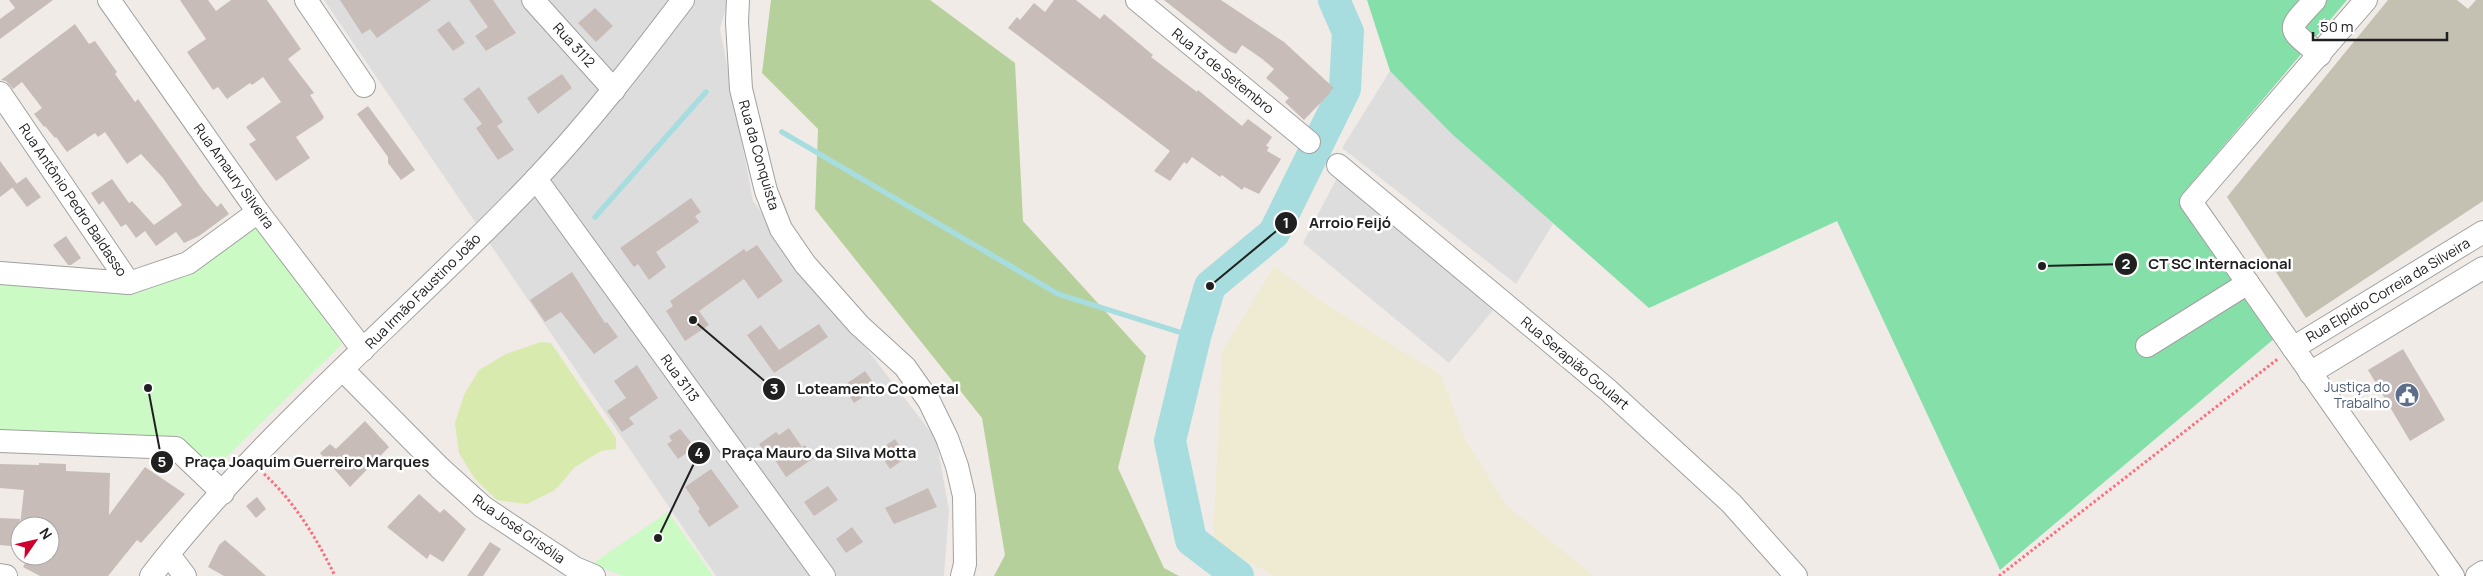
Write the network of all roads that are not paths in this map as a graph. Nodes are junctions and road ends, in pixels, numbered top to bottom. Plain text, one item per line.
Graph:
1 (110, 0) edge
2 (533, 0) edge
3 (683, 0) edge
4 (738, 0) edge
5 (1137, 0) edge
6 (2315, 0) edge
7 (2366, 0) edge
8 (314, 3) edge
9 (2320, 55) junction
10 (364, 86) dead end
11 (614, 90) junction
12 (0, 93) edge
13 (1309, 142) dead end
14 (1338, 165) dead end
15 (536, 179) junction
16 (258, 212) junction
17 (2483, 232) edge
18 (2483, 268) edge
19 (0, 273) edge
20 (129, 283) junction
21 (2248, 283) junction
22 (2147, 346) dead end
23 (2293, 348) junction
24 (363, 350) junction
25 (343, 370) junction
26 (2310, 372) junction
27 (0, 441) edge
28 (223, 492) junction
29 (160, 568) edge
30 (2483, 572) edge
31 (0, 575) edge
32 (6, 576) edge
33 (185, 576) edge
34 (594, 576) edge
35 (824, 576) edge
36 (962, 576) edge
37 (1796, 576) edge
38 (2453, 576) edge
39 (2477, 576) edge

1 - 16 street, Rua Amaury Silveira
2 - 11 street, Rua 3112
3 - 11 street, Rua Irmão Faustino João
4 - 36 street, Rua da Conquista
5 - 13 street, Rua 13 de Setembro
6 - 9 street
7 - 9 street
8 - 10 street
9 - 21 street
11 - 15 street, Rua Irmão Faustino João
12 - 20 street, Rua Antônio Pedro Baldasso
14 - 37 street, Rua Serapião Goulart
15 - 24 street, Rua Irmão Faustino João
15 - 35 street, Rua 3113
16 - 20 street
16 - 24 street, Rua Amaury Silveira
17 - 23 street, Rua Elpídio Correia da Silveira
18 - 26 street
19 - 20 street
21 - 22 street
21 - 23 street
23 - 26 street
24 - 25 street, Rua Irmão Faustino João
25 - 28 street, Rua Irmão Faustino João
25 - 34 street, Rua José Grisólia
26 - 38 street
27 - 28 street
28 - 29 street, Rua Irmão Faustino João
29 - 33 street
30 - 39 street
31 - 32 street

